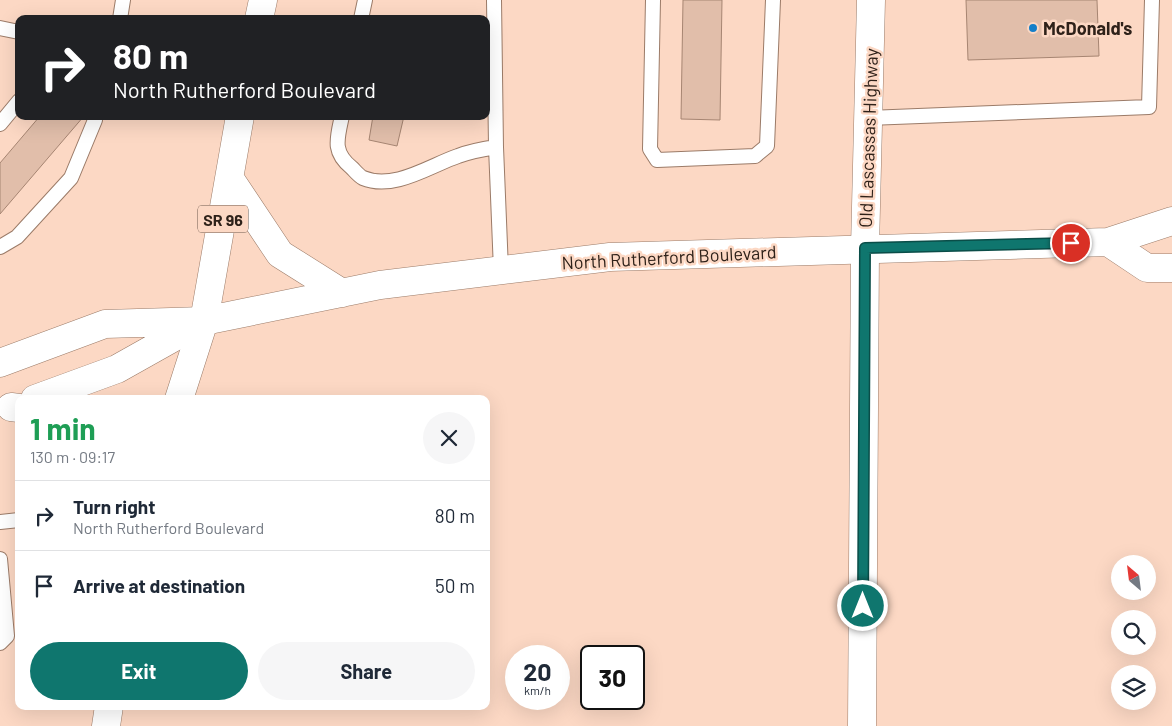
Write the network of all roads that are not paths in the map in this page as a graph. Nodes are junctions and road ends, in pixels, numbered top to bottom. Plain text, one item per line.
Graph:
1 (123, 0) edge
2 (263, 0) edge
3 (365, 0) edge
4 (494, 0) edge
5 (653, 0) edge
6 (773, 0) edge
7 (871, 0) edge
8 (1152, 0) edge
9 (121, 15) edge
10 (260, 15) edge
11 (362, 15) edge
12 (0, 28) edge
13 (15, 31) edge
14 (15, 106) edge
15 (868, 118) junction
16 (95, 120) edge
17 (239, 120) edge
18 (341, 120) edge
19 (0, 124) edge
20 (496, 147) junction
21 (230, 179) junction
22 (1172, 220) edge
23 (1108, 242) junction
24 (0, 247) edge
25 (865, 248) junction
26 (1172, 268) edge
27 (501, 270) junction
28 (342, 293) junction
29 (204, 321) junction
30 (0, 363) edge
31 (48, 395) edge
32 (180, 395) edge
33 (15, 520) edge
34 (0, 522) edge
35 (0, 559) edge
36 (9, 639) edge
37 (109, 710) edge
38 (106, 726) edge
39 (862, 726) edge

1 - 9 lane
2 - 10 main road
3 - 11 lane
4 - 20 lane
5 - 6 lane
7 - 15 main road, Old Lascassas Highway
8 - 15 lane
12 - 13 lane
14 - 19 lane
15 - 25 main road, Old Lascassas Highway
16 - 24 lane
17 - 21 main road, SR 96
18 - 20 lane
20 - 27 lane
21 - 28 main road
21 - 29 main road, SR 96
22 - 23 main road, North Rutherford Boulevard
23 - 25 main road, North Rutherford Boulevard
23 - 26 main road
25 - 27 main road, North Rutherford Boulevard
25 - 39 main road, Old Lascassas Highway
27 - 28 main road, North Rutherford Boulevard
28 - 29 main road, North Rutherford Boulevard
29 - 30 main road
29 - 31 main road
29 - 32 main road, SR 96
33 - 34 lane
35 - 36 lane
37 - 38 main road

